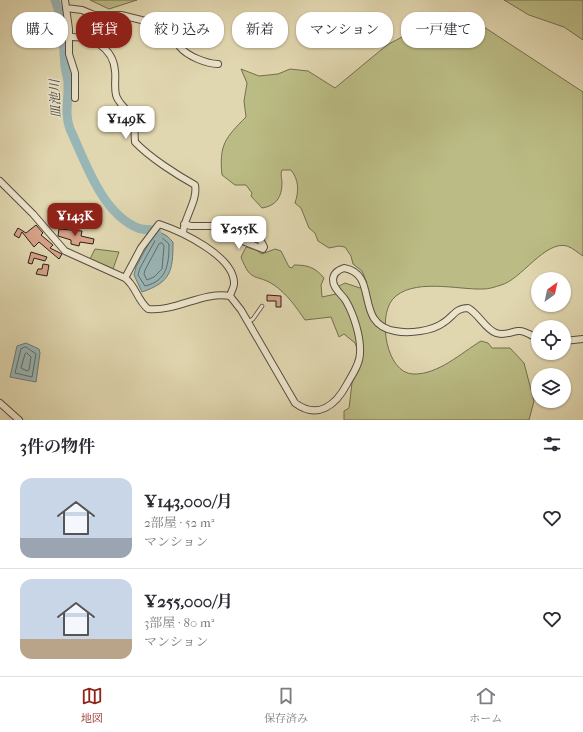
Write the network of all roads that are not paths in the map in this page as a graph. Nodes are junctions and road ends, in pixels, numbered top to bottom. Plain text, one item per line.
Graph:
1 (65, 0) edge
2 (66, 8) junction
3 (140, 20) edge
4 (69, 37) junction
5 (182, 48) edge
6 (218, 64) dead end
7 (75, 98) dead end
8 (0, 181) edge
9 (184, 224) junction
10 (256, 232) dead end
11 (183, 233) junction
12 (125, 278) junction
13 (230, 296) junction
14 (262, 306) dead end
15 (248, 322) junction
16 (531, 335) edge
17 (583, 340) edge
18 (571, 341) edge
19 (0, 403) edge
20 (19, 420) edge

1 - 2 street
2 - 3 street
2 - 4 street
4 - 7 street
4 - 9 street
5 - 6 street
8 - 12 street
9 - 10 street
9 - 11 street
11 - 12 street
11 - 13 street
12 - 13 street
13 - 15 street
14 - 15 lane
15 - 16 street
17 - 18 street
19 - 20 street

